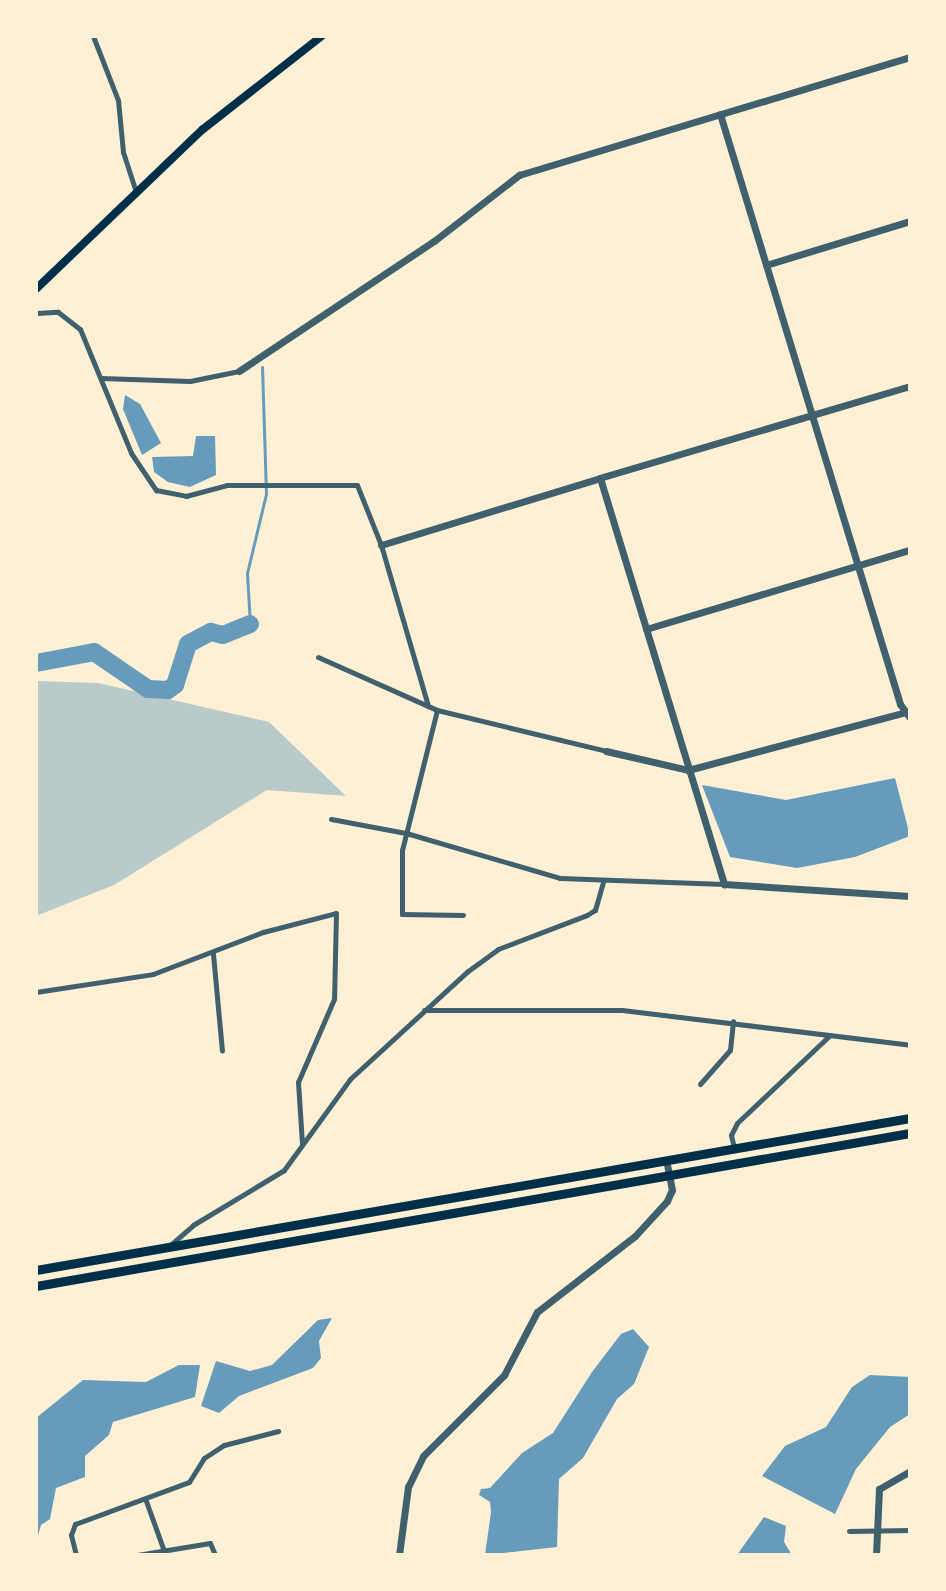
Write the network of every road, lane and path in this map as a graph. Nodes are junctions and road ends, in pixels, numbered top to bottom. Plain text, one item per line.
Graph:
1 (93, 36) edge
2 (322, 36) edge
3 (910, 57) edge
4 (720, 114) junction
5 (136, 193) junction
6 (910, 221) edge
7 (766, 265) junction
8 (36, 289) edge
9 (36, 313) edge
10 (239, 371) joint
11 (101, 378) junction
12 (910, 386) edge
13 (812, 415) junction
14 (600, 478) junction
15 (381, 545) junction
16 (910, 550) edge
17 (858, 565) junction
18 (646, 629) junction
19 (318, 657) dead end
20 (428, 706) junction
21 (437, 710) junction
22 (909, 714) edge
23 (606, 751) joint
24 (688, 770) junction
25 (331, 819) dead end
26 (406, 833) junction
27 (603, 882) junction
28 (724, 884) junction
29 (910, 896) edge
30 (463, 915) dead end
31 (213, 954) junction
32 (36, 992) edge
33 (423, 1010) junction
34 (733, 1021) junction
35 (830, 1035) junction
36 (910, 1045) edge
37 (222, 1051) dead end
38 (700, 1084) dead end
39 (910, 1118) edge
40 (910, 1133) edge
41 (302, 1146) junction
42 (734, 1151) junction
43 (667, 1164) junction
44 (671, 1177) junction
45 (168, 1248) junction
46 (36, 1270) edge
47 (36, 1286) edge
48 (278, 1431) dead end
49 (910, 1471) edge
50 (146, 1501) junction
51 (877, 1530) junction
52 (910, 1530) edge
53 (849, 1531) dead end
54 (164, 1551) junction
55 (76, 1555) edge
56 (137, 1555) edge
57 (215, 1555) edge
58 (399, 1555) edge
59 (876, 1555) edge

1 - 5 street
2 - 5 main road
3 - 4 street
4 - 7 street
4 - 10 street
5 - 8 main road
6 - 7 street
7 - 13 street
9 - 11 street
10 - 11 street
11 - 15 street
12 - 13 street
13 - 14 street
13 - 17 street
14 - 15 street
14 - 18 street
15 - 20 street
16 - 17 street
17 - 18 street
17 - 22 street
18 - 24 street
19 - 20 street
20 - 21 street
21 - 23 street
21 - 26 street
22 - 24 street
23 - 24 street
24 - 28 street
25 - 26 street
26 - 27 street
26 - 30 street
27 - 28 street
27 - 33 street
28 - 29 street
31 - 32 street
31 - 37 street
31 - 41 street
33 - 34 street
33 - 41 street
34 - 35 street
34 - 38 street
35 - 36 street
35 - 42 street
39 - 42 highway
40 - 44 highway
41 - 45 street
42 - 43 highway
43 - 44 street
43 - 45 highway
44 - 47 highway
44 - 58 street
45 - 46 highway
48 - 50 street
49 - 51 street
50 - 54 street
50 - 55 street
51 - 52 street
51 - 53 street
51 - 59 street
54 - 56 street
54 - 57 street

